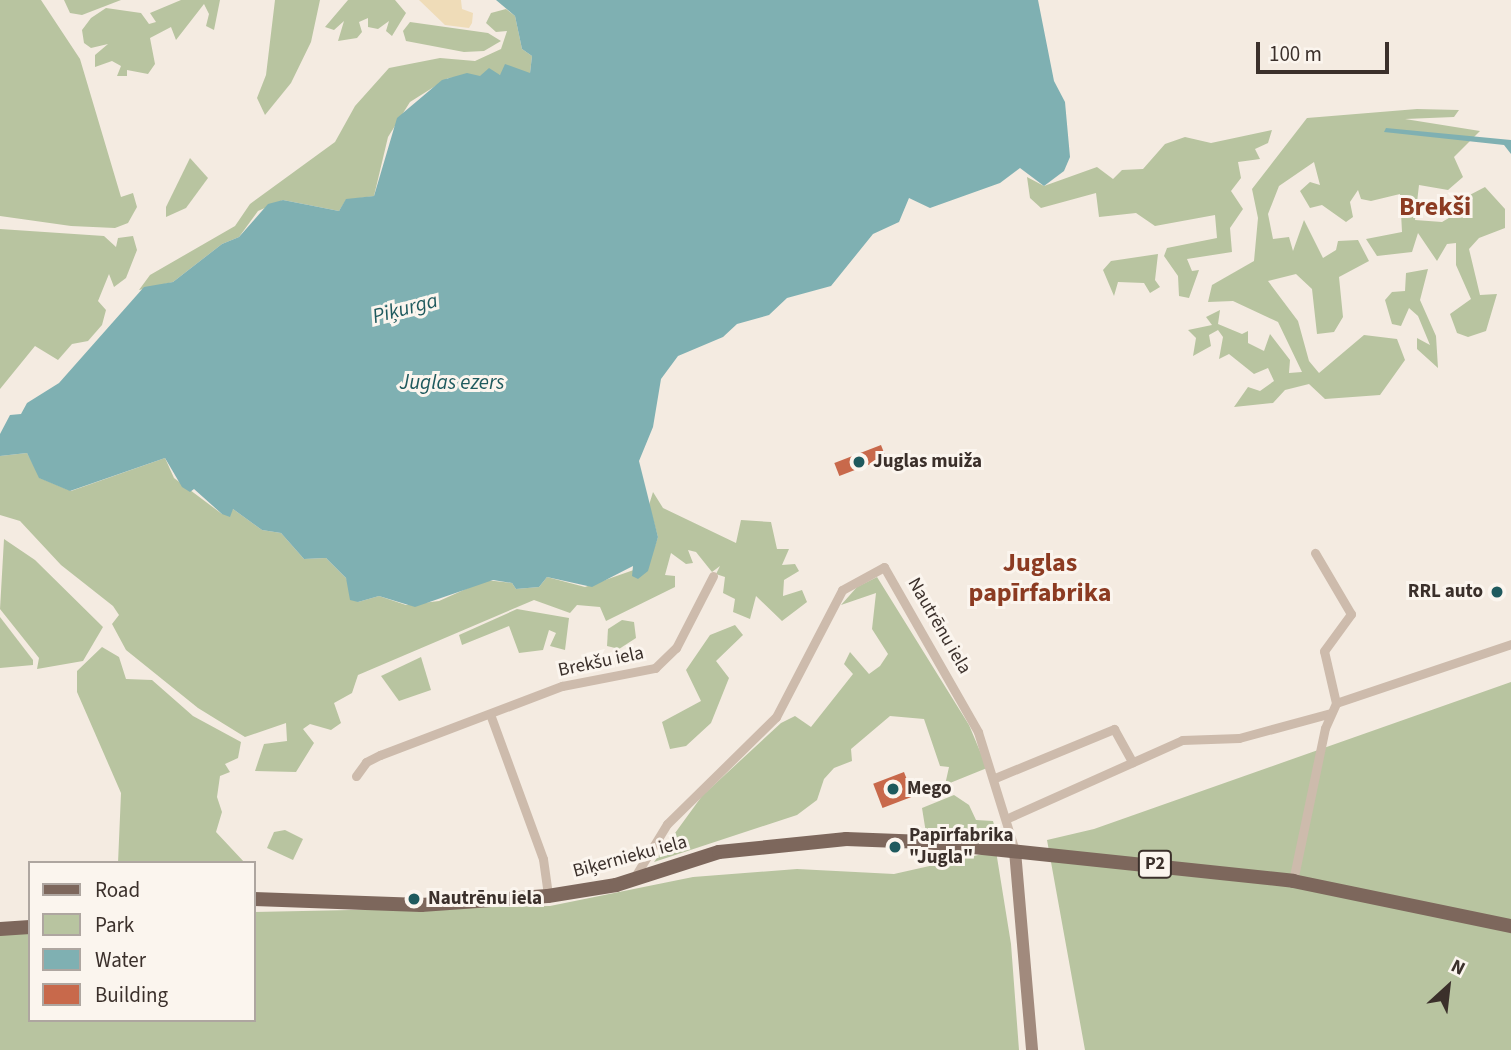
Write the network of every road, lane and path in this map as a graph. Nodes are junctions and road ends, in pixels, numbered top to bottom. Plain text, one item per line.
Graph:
1 (1315, 553) dead end
2 (713, 576) dead end
3 (1511, 644) edge
4 (1336, 702) junction
5 (1331, 713) junction
6 (490, 715) junction
7 (1132, 762) junction
8 (356, 776) dead end
9 (995, 778) junction
10 (1008, 818) junction
11 (1015, 850) junction
12 (634, 878) junction
13 (1293, 881) junction
14 (548, 896) junction
15 (256, 899) edge
16 (1511, 926) edge
17 (28, 927) edge
18 (0, 929) edge
19 (1032, 1050) edge

1 - 4 street
2 - 6 street, Brekšu iela
3 - 4 street
4 - 5 street
5 - 7 street
5 - 13 street
6 - 8 street, Brekšu iela
6 - 14 street
7 - 9 street
7 - 10 street
9 - 10 street, Nautrēnu iela
9 - 12 street, Nautrēnu iela
10 - 11 street, Nautrēnu iela
11 - 12 main road, Biķernieku iela
11 - 13 main road, P2
11 - 19 main road
12 - 14 main road, Biķernieku iela
13 - 16 main road, P2
14 - 15 main road, Biķernieku iela
17 - 18 main road

